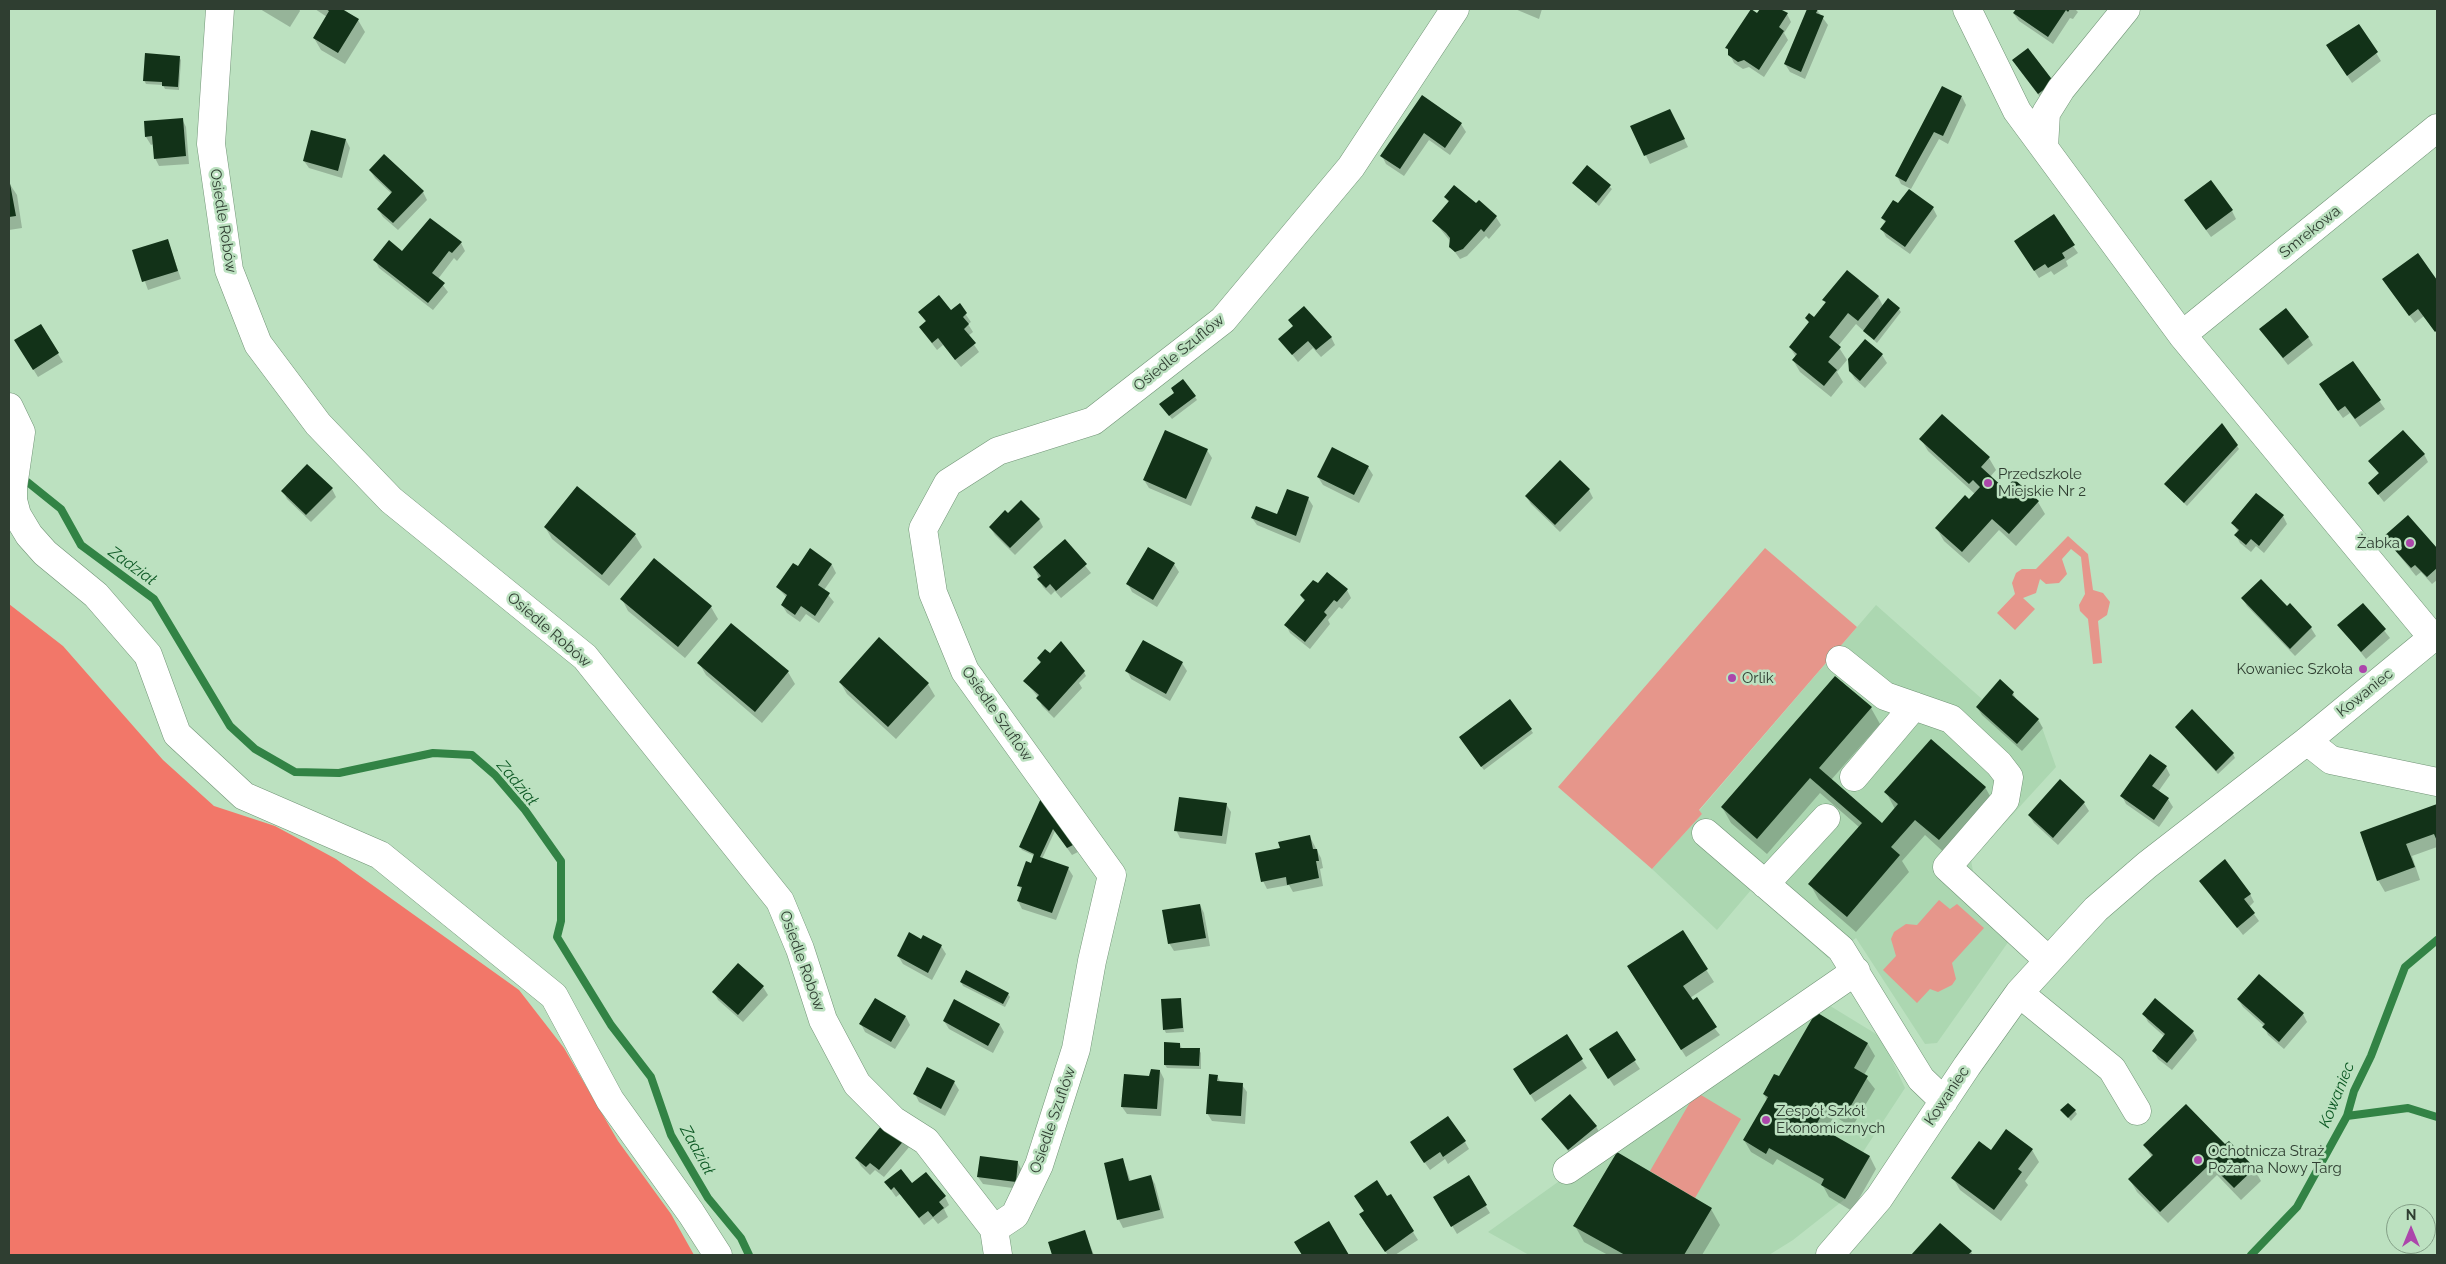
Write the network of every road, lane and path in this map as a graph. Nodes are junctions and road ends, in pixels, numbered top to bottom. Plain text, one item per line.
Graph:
1 (220, 9) edge
2 (1455, 9) edge
3 (1968, 9) edge
4 (2126, 9) edge
5 (2437, 128) edge
6 (2044, 147) junction
7 (2182, 335) junction
8 (9, 407) edge
9 (2435, 636) edge
10 (1840, 660) dead end
11 (1914, 706) junction
12 (2307, 741) junction
13 (1854, 777) dead end
14 (2437, 782) edge
15 (1826, 818) dead end
16 (1706, 833) dead end
17 (1765, 884) junction
18 (2048, 960) junction
19 (1856, 971) junction
20 (2020, 993) junction
21 (1944, 1101) junction
22 (2137, 1111) dead end
23 (1567, 1170) dead end
24 (994, 1228) junction
25 (718, 1255) edge
26 (998, 1255) edge
27 (1830, 1255) edge

1 - 24 street, Osiedle Robów
2 - 24 street, Osiedle Szuflów
3 - 6 street
4 - 6 street
5 - 7 street, Smrekowa
6 - 7 street
7 - 9 street
8 - 25 street
9 - 12 street, Kowaniec
10 - 11 street
11 - 13 street
11 - 18 street
12 - 14 street
12 - 18 street, Kowaniec
15 - 17 street
16 - 17 street
17 - 19 street
18 - 20 street, Kowaniec
19 - 21 street
19 - 23 street
20 - 21 street, Kowaniec
20 - 22 street
21 - 27 street, Kowaniec
24 - 26 street, Osiedle Robów

